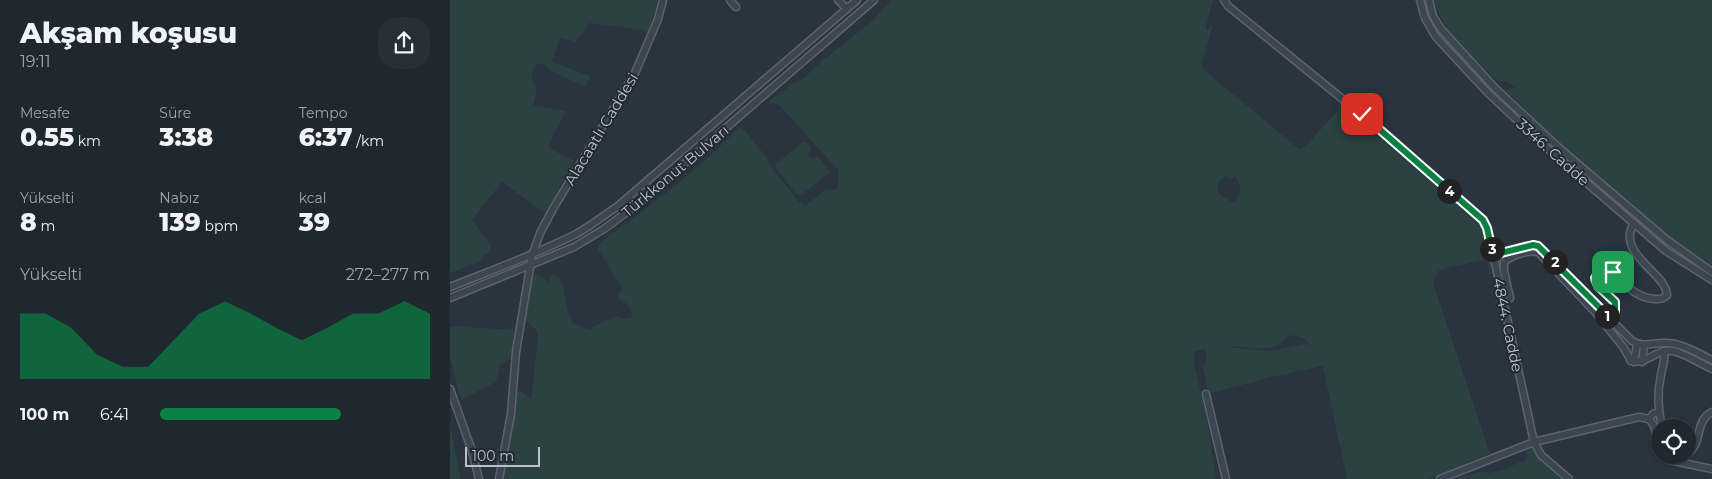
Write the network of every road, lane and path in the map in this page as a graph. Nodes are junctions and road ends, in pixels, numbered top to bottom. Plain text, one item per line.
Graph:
1 (663, 0) edge
2 (730, 0) edge
3 (838, 0) edge
4 (858, 0) edge
5 (874, 0) edge
6 (1420, 0) edge
7 (1429, 0) edge
8 (1226, 3) edge
9 (736, 7) dead end
10 (847, 9) junction
11 (1634, 223) junction
12 (532, 255) junction
13 (1493, 255) junction
14 (529, 267) junction
15 (1712, 272) edge
16 (1712, 280) edge
17 (450, 287) edge
18 (450, 298) edge
19 (1510, 298) dead end
20 (1610, 318) junction
21 (1640, 344) junction
22 (1664, 351) junction
23 (1712, 360) edge
24 (1638, 362) junction
25 (1712, 369) edge
26 (450, 390) edge
27 (1206, 394) dead end
28 (1659, 412) junction
29 (1712, 412) edge
30 (1649, 418) junction
31 (1660, 419) edge
32 (1651, 421) edge
33 (1696, 441) edge
34 (1534, 442) junction
35 (1687, 464) edge
36 (1712, 470) edge
37 (479, 479) edge
38 (499, 479) edge
39 (1226, 479) edge
40 (1440, 479) edge
41 (1569, 479) edge

1 - 12 street, Alacaatlı Caddesi
2 - 9 street
3 - 10 street
4 - 10 street, Türkkonut Bulvarı
5 - 14 street, Türkkonut Bulvarı
6 - 11 street, 3346. Cadde
7 - 15 street, 3346. Cadde
8 - 13 street, 4844. Cadde
10 - 12 street, Türkkonut Bulvarı
11 - 16 street, 3346. Cadde
11 - 20 street
12 - 14 street, Alacaatlı Caddesi
12 - 17 street, Türkkonut Bulvarı
13 - 20 street
13 - 34 street, 4844. Cadde
14 - 18 street, Türkkonut Bulvarı
14 - 38 street, Alacaatlı Caddesi
19 - 24 street
20 - 21 street
21 - 23 street
21 - 24 street
22 - 24 street
22 - 25 street
22 - 28 street
26 - 37 street
27 - 39 street
28 - 30 street
28 - 31 street
29 - 33 street
30 - 32 street
30 - 34 street
34 - 40 street
34 - 41 street, 4844. Cadde
35 - 36 street

